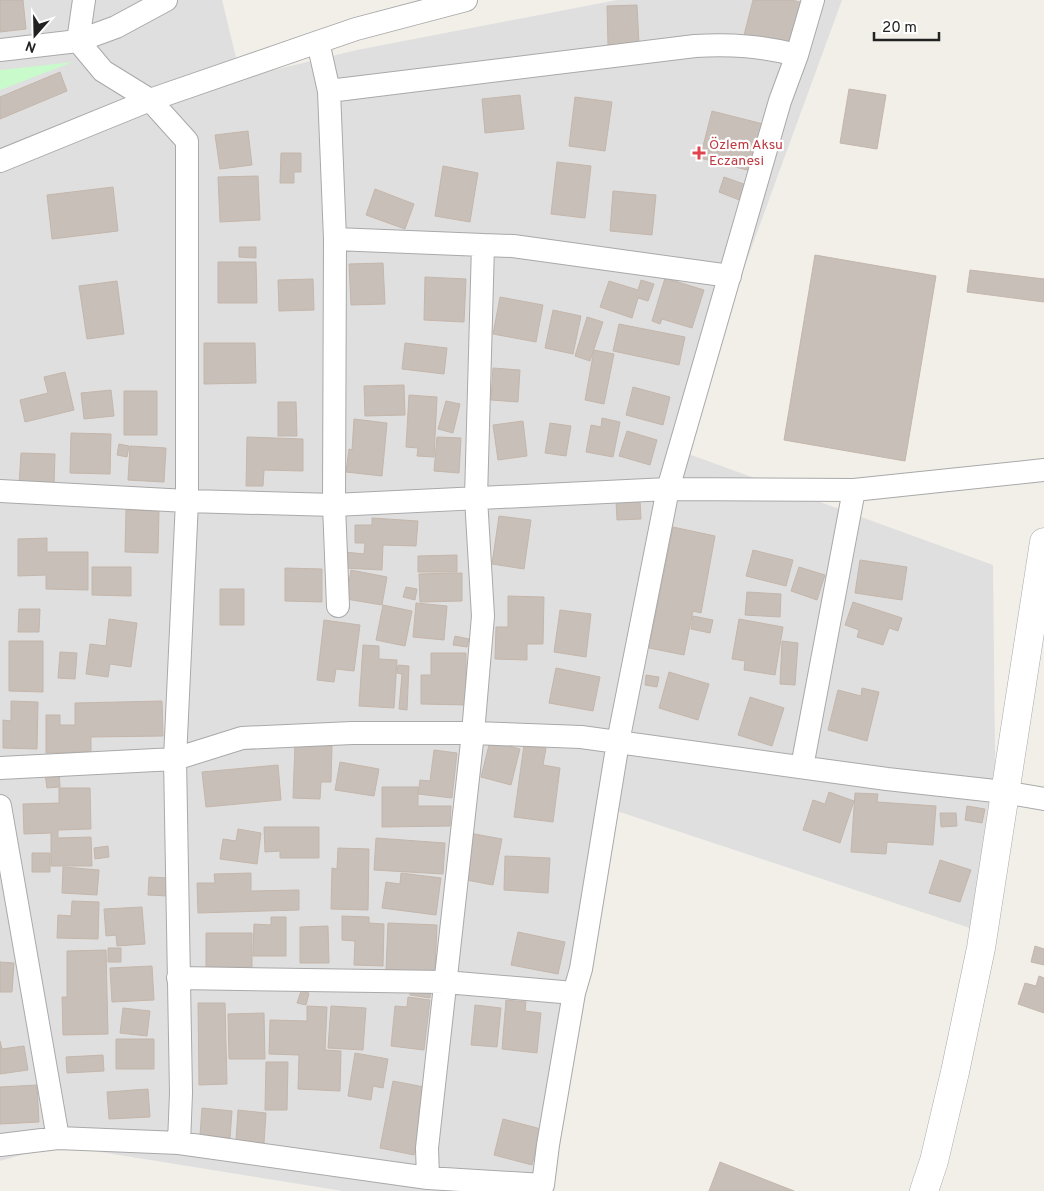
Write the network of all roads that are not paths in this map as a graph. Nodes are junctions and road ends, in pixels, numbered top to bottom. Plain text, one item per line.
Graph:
1 (84, 0) edge
2 (166, 0) edge
3 (466, 0) edge
4 (813, 0) edge
5 (78, 41) junction
6 (318, 42) junction
7 (0, 50) edge
8 (797, 55) junction
9 (329, 91) junction
10 (150, 100) junction
11 (0, 161) edge
12 (334, 239) junction
13 (483, 245) junction
14 (730, 276) junction
15 (1044, 470) edge
16 (668, 489) junction
17 (854, 490) junction
18 (0, 491) edge
19 (476, 498) junction
20 (187, 501) junction
21 (334, 505) junction
22 (1044, 542) edge
23 (338, 606) dead end
24 (473, 733) junction
25 (618, 742) junction
26 (174, 759) junction
27 (802, 767) junction
28 (0, 768) edge
29 (1004, 792) junction
30 (1044, 800) edge
31 (0, 806) edge
32 (178, 978) junction
33 (445, 982) junction
34 (574, 993) junction
35 (58, 1138) junction
36 (179, 1142) junction
37 (0, 1145) edge
38 (428, 1178) junction
39 (924, 1191) edge

1 - 5 street
2 - 5 street
3 - 6 street
4 - 8 street
5 - 7 street
5 - 10 street
6 - 9 street
6 - 10 street
8 - 9 street
8 - 14 street
9 - 12 street
10 - 11 street
10 - 20 street
12 - 13 street
12 - 21 street
13 - 14 street
13 - 19 street
14 - 16 street
15 - 17 street
16 - 17 street
16 - 19 street
16 - 25 street
17 - 27 street
18 - 20 street
19 - 21 street
19 - 24 street
20 - 21 street
20 - 26 street
21 - 23 street
22 - 29 street
24 - 25 street
24 - 26 street
24 - 33 street
25 - 27 street
25 - 34 street
26 - 28 street
26 - 32 street
27 - 29 street
29 - 30 street
29 - 39 street
31 - 35 street
32 - 33 street
32 - 36 street
33 - 34 street
33 - 38 street
34 - 38 street
35 - 36 street
35 - 37 street
36 - 38 street

